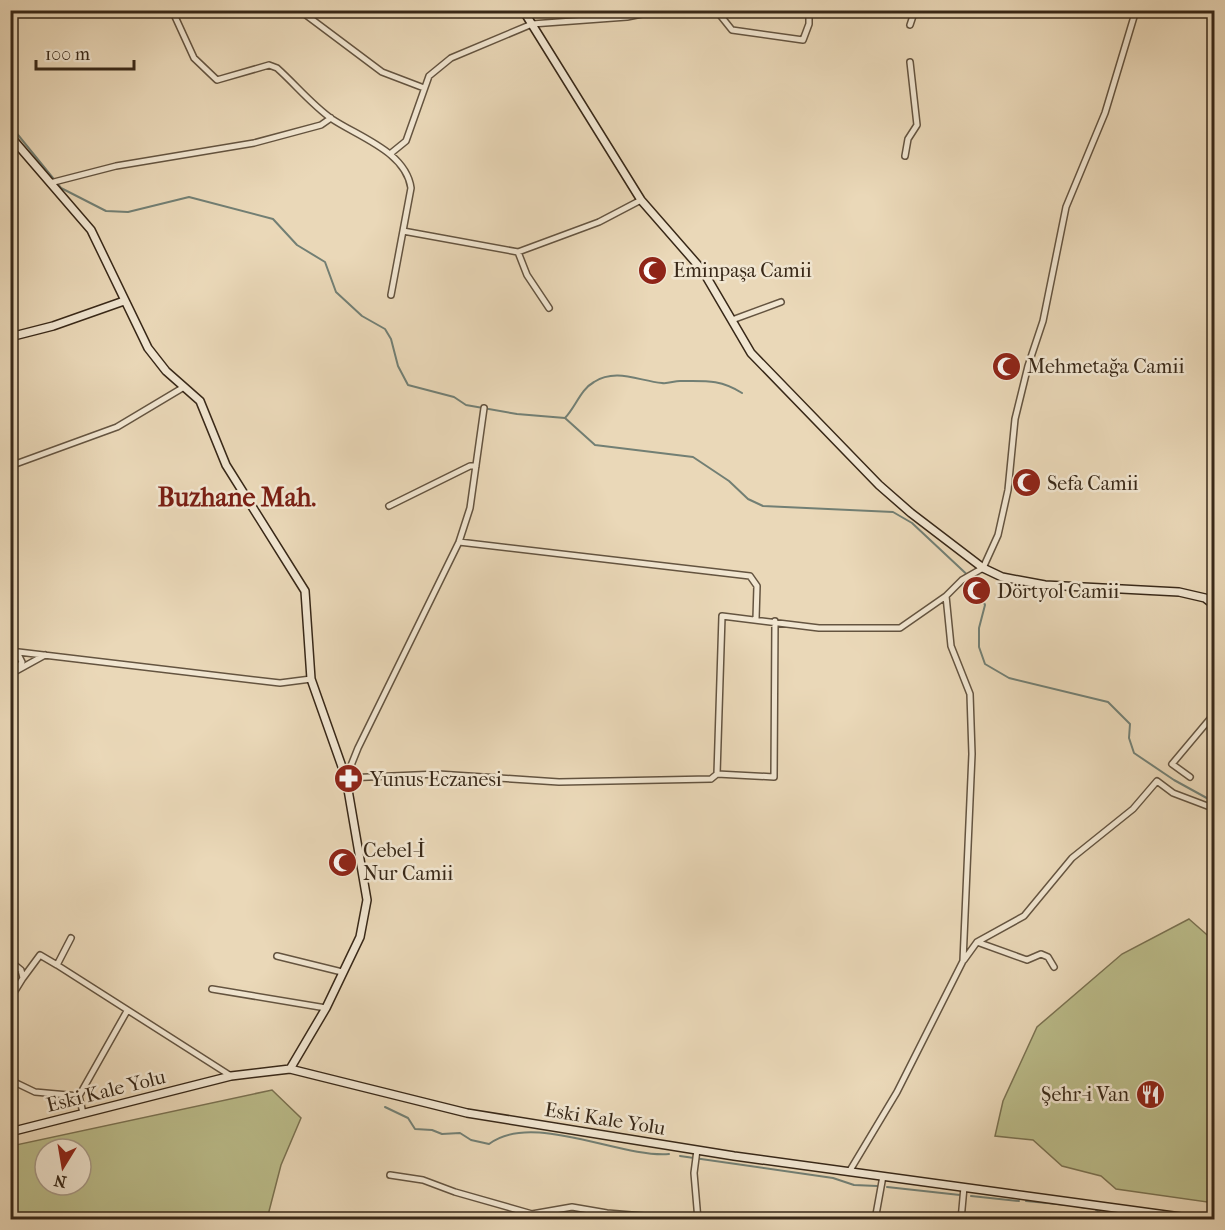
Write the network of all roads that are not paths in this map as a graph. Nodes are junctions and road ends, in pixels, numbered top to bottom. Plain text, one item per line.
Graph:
1 (172, 10) edge
2 (523, 10) edge
3 (662, 10) edge
4 (717, 10) edge
5 (810, 10) edge
6 (915, 10) edge
7 (1136, 10) edge
8 (306, 15) dead end
9 (532, 24) junction
10 (910, 26) dead end
11 (910, 62) dead end
12 (424, 88) junction
13 (331, 118) junction
14 (10, 136) edge
15 (390, 154) junction
16 (905, 156) dead end
17 (50, 183) junction
18 (641, 200) junction
19 (403, 231) junction
20 (518, 252) junction
21 (391, 295) dead end
22 (124, 301) junction
23 (781, 302) dead end
24 (549, 308) dead end
25 (732, 320) junction
26 (10, 337) edge
27 (184, 387) junction
28 (484, 408) dead end
29 (10, 466) edge
30 (476, 466) junction
31 (389, 506) dead end
32 (459, 542) junction
33 (980, 570) junction
34 (946, 596) junction
35 (1215, 605) edge
36 (756, 619) junction
37 (775, 621) junction
38 (14, 651) edge
39 (45, 655) junction
40 (13, 673) edge
41 (311, 679) junction
42 (1215, 714) edge
43 (717, 774) junction
44 (1190, 777) dead end
45 (346, 778) junction
46 (1210, 807) dead end
47 (70, 938) dead end
48 (977, 942) junction
49 (278, 956) dead end
50 (10, 961) edge
51 (963, 961) junction
52 (57, 965) junction
53 (1054, 967) dead end
54 (342, 972) junction
55 (23, 978) junction
56 (212, 989) dead end
57 (10, 999) edge
58 (326, 1008) junction
59 (127, 1011) junction
60 (290, 1069) junction
61 (231, 1076) junction
62 (10, 1080) edge
63 (79, 1096) junction
64 (83, 1113) junction
65 (10, 1132) edge
66 (697, 1152) junction
67 (849, 1172) junction
68 (390, 1175) dead end
69 (883, 1176) junction
70 (964, 1187) junction
71 (607, 1213) junction
72 (606, 1220) edge
73 (693, 1220) edge
74 (698, 1220) edge
75 (875, 1220) edge
76 (961, 1220) edge
77 (1203, 1220) edge

1 - 13 street
2 - 9 street
3 - 9 street
4 - 5 street
6 - 10 street
7 - 33 street
8 - 12 street
9 - 12 street
9 - 18 street
11 - 16 street
12 - 15 street
13 - 15 street
13 - 17 street
14 - 17 street
15 - 19 street
17 - 22 street
18 - 20 street
18 - 25 street
19 - 20 street
19 - 21 street
20 - 24 street
22 - 26 street
22 - 27 street
23 - 25 street
25 - 33 street
27 - 29 street
27 - 41 street
28 - 30 street
30 - 31 street
30 - 32 street
32 - 36 street
32 - 45 street
33 - 34 street
33 - 35 street
34 - 37 street
34 - 51 street
36 - 37 street
36 - 43 street
37 - 43 street
38 - 39 street
38 - 40 street
39 - 40 street
39 - 41 street
41 - 45 street
42 - 44 street
43 - 45 street
45 - 54 street
46 - 48 street
47 - 52 street
48 - 51 street
48 - 53 street
49 - 54 street
50 - 55 street
51 - 67 street
52 - 55 street
52 - 59 street
54 - 58 street
55 - 57 street
56 - 58 street
58 - 60 street
59 - 61 street
59 - 63 street
60 - 61 street, Eski Kale Yolu
60 - 66 street, Eski Kale Yolu
61 - 64 street, Eski Kale Yolu
62 - 63 street
63 - 64 street
64 - 65 street, Eski Kale Yolu
66 - 67 street, Eski Kale Yolu
66 - 74 street
67 - 69 street, Eski Kale Yolu
68 - 71 street
69 - 70 street, Eski Kale Yolu
69 - 75 street
70 - 76 street
70 - 77 street, Eski Kale Yolu
71 - 72 street
71 - 73 street

